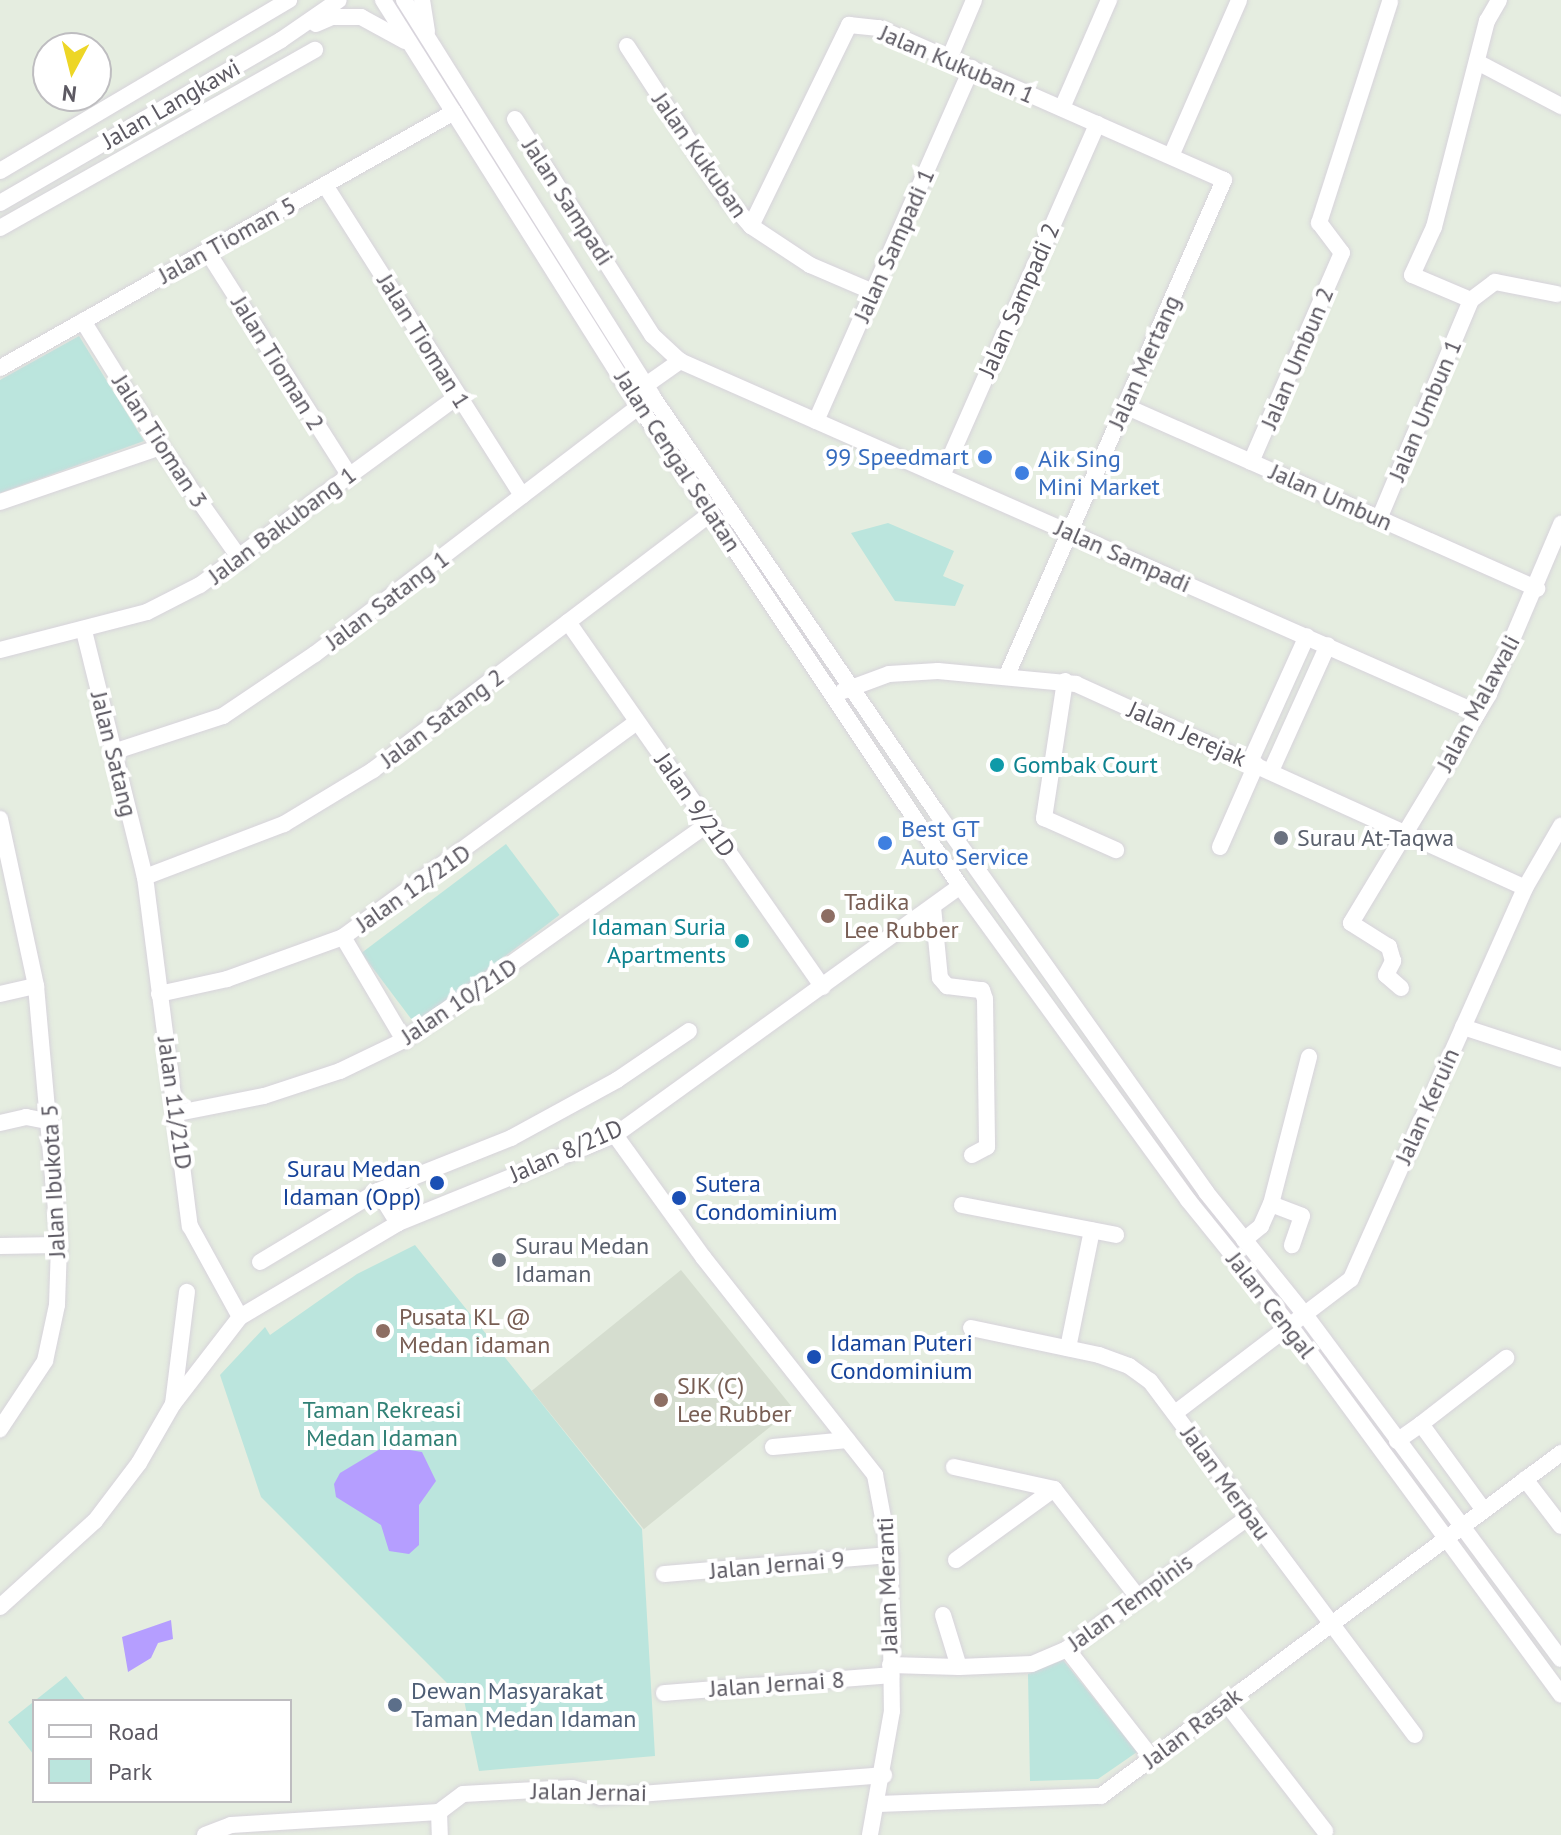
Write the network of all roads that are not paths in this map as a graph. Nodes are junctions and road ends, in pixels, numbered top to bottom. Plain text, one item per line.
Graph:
1 (289, 0) edge
2 (339, 0) edge
3 (383, 0) edge
4 (404, 0) edge
5 (422, 0) edge
6 (974, 0) edge
7 (1109, 0) edge
8 (1239, 0) edge
9 (1499, 0) edge
10 (1393, 1) edge
11 (428, 37) junction
12 (281, 40) junction
13 (627, 46) dead end
14 (413, 47) junction
15 (315, 50) dead end
16 (949, 59) junction
17 (1479, 63) junction
18 (972, 68) junction
19 (1561, 106) edge
20 (1062, 108) junction
21 (454, 112) junction
22 (515, 119) dead end
23 (1097, 124) junction
24 (1171, 156) junction
25 (0, 171) edge
26 (1224, 180) joint
27 (325, 185) junction
28 (0, 203) edge
29 (751, 226) junction
30 (0, 228) edge
31 (207, 251) junction
32 (873, 292) junction
33 (1557, 294) dead end
34 (1471, 300) junction
35 (83, 321) junction
36 (680, 361) junction
37 (0, 368) edge
38 (458, 396) junction
39 (646, 396) junction
40 (1125, 406) junction
41 (816, 421) junction
42 (161, 447) junction
43 (1251, 462) junction
44 (349, 475) junction
45 (942, 476) junction
46 (522, 496) junction
47 (0, 502) edge
48 (712, 513) junction
49 (1379, 519) junction
50 (1561, 524) edge
51 (1069, 532) junction
52 (241, 560) junction
53 (1537, 589) junction
54 (568, 622) junction
55 (84, 631) junction
56 (1307, 636) junction
57 (1328, 645) junction
58 (0, 650) edge
59 (1007, 675) junction
60 (1065, 681) junction
61 (850, 687) junction
62 (833, 698) junction
63 (1478, 713) junction
64 (637, 722) junction
65 (113, 752) junction
66 (1259, 766) junction
67 (0, 819) edge
68 (708, 824) junction
69 (1561, 826) edge
70 (1406, 832) junction
71 (1556, 844) edge
72 (1220, 847) dead end
73 (1116, 850) dead end
74 (6, 866) edge
75 (145, 877) junction
76 (1527, 884) junction
77 (960, 886) junction
78 (999, 902) joint
79 (933, 907) junction
80 (982, 916) joint
81 (343, 937) junction
82 (36, 986) junction
83 (823, 987) junction
84 (1401, 988) dead end
85 (0, 994) edge
86 (159, 994) junction
87 (1463, 1027) junction
88 (689, 1031) dead end
89 (404, 1040) junction
90 (1309, 1057) dead end
91 (1561, 1059) edge
92 (178, 1113) junction
93 (51, 1122) junction
94 (0, 1123) edge
95 (615, 1135) junction
96 (972, 1155) dead end
97 (375, 1193) junction
98 (1271, 1204) junction
99 (962, 1205) dead end
100 (395, 1224) junction
101 (1092, 1230) junction
102 (1116, 1235) dead end
103 (1244, 1240) junction
104 (59, 1245) junction
105 (1292, 1245) dead end
106 (0, 1246) edge
107 (260, 1262) dead end
108 (187, 1292) dead end
109 (1306, 1316) junction
110 (240, 1317) junction
111 (1291, 1327) junction
112 (971, 1328) dead end
113 (1068, 1348) junction
114 (1506, 1358) dead end
115 (173, 1404) junction
116 (1175, 1413) junction
117 (1421, 1424) junction
118 (0, 1429) edge
119 (848, 1440) junction
120 (1397, 1441) junction
121 (773, 1447) dead end
122 (1561, 1453) edge
123 (954, 1467) dead end
124 (1525, 1479) junction
125 (1054, 1489) junction
126 (1483, 1509) junction
127 (1250, 1516) junction
128 (1459, 1526) junction
129 (1561, 1526) edge
130 (1445, 1538) junction
131 (890, 1555) junction
132 (956, 1560) dead end
133 (664, 1574) dead end
134 (1137, 1596) junction
135 (0, 1607) edge
136 (943, 1615) dead end
137 (1330, 1622) junction
138 (1067, 1649) junction
139 (1561, 1659) edge
140 (959, 1667) junction
141 (890, 1670) junction
142 (664, 1693) dead end
143 (1561, 1694) edge
144 (1226, 1703) junction
145 (1415, 1735) dead end
146 (1152, 1758) junction
147 (884, 1775) junction
148 (879, 1804) junction
149 (439, 1812) junction
150 (1325, 1831) dead end
151 (205, 1835) edge
152 (440, 1835) edge
153 (870, 1835) edge

1 - 25 street, Jalan Langkawi
2 - 12 street, Jalan Langkawi
3 - 14 street, Jalan Cengal Selatan
4 - 11 street, Jalan Cengal Selatan
5 - 11 street
6 - 16 street
7 - 20 street
8 - 24 street
9 - 17 street
10 - 43 street, Jalan Umbun 2
11 - 39 street, Jalan Cengal Selatan
12 - 14 street
12 - 28 street, Jalan Langkawi
13 - 29 street, Jalan Kukuban
14 - 21 street, Jalan Cengal Selatan
15 - 30 street
16 - 18 street, Jalan Kukuban 1
16 - 29 street, Jalan Kukuban 1
17 - 19 street
17 - 34 street
18 - 20 street, Jalan Kukuban 1
18 - 32 street, Jalan Sampadi 1
20 - 23 street, Jalan Kukuban 1
21 - 27 street, Jalan Tioman 5
21 - 39 street, Jalan Cengal Selatan
22 - 36 street, Jalan Sampadi
23 - 24 street, Jalan Kukuban 1
23 - 45 street, Jalan Sampadi 2
24 - 26 street, Jalan Kukuban 1
26 - 40 street, Jalan Mertang
27 - 31 street, Jalan Tioman 5
27 - 38 street, Jalan Tioman 1
29 - 32 street, Jalan Kukuban
31 - 35 street, Jalan Tioman 5
31 - 44 street, Jalan Tioman 2
32 - 41 street, Jalan Sampadi 1
33 - 34 street
34 - 49 street, Jalan Umbun 1
35 - 37 street, Jalan Tioman 5
35 - 42 street, Jalan Tioman 3
36 - 39 street
36 - 41 street, Jalan Sampadi
38 - 44 street, Jalan Bakubang 1
38 - 46 street, Jalan Tioman 1
39 - 46 street, Jalan Satang 1
39 - 48 street, Jalan Cengal Selatan
39 - 61 street, Jalan Cengal Selatan
40 - 43 street, Jalan Umbun
40 - 51 street, Jalan Mertang
41 - 45 street, Jalan Sampadi
42 - 47 street
42 - 52 street, Jalan Tioman 3
43 - 49 street, Jalan Umbun
44 - 52 street, Jalan Bakubang 1
45 - 51 street, Jalan Sampadi
46 - 65 street, Jalan Satang 1
48 - 54 street, Jalan Satang 2
48 - 62 street, Jalan Cengal Selatan
49 - 53 street, Jalan Umbun
50 - 53 street, Jalan Malawali
51 - 56 street, Jalan Sampadi
51 - 59 street, Jalan Mertang
52 - 55 street, Jalan Bakubang 1
53 - 63 street, Jalan Malawali
54 - 64 street, Jalan 9/21D
54 - 75 street, Jalan Satang 2
55 - 58 street, Jalan Bakubang 1
55 - 65 street, Jalan Satang
56 - 57 street, Jalan Sampadi
56 - 66 street
57 - 63 street, Jalan Sampadi
57 - 66 street
59 - 60 street, Jalan Jerejak
59 - 61 street, Jalan Jerejak
60 - 66 street, Jalan Jerejak
60 - 73 street
61 - 62 street, Jalan Jerejak
61 - 78 street, Jalan Cengal Selatan
62 - 77 street, Jalan Cengal Selatan
63 - 70 street, Jalan Malawali
64 - 68 street, Jalan 9/21D
64 - 81 street, Jalan 12/21D
65 - 75 street, Jalan Satang
66 - 70 street, Jalan Jerejak
66 - 72 street
67 - 74 street, Jalan Ibukota 5
68 - 83 street, Jalan 9/21D
68 - 89 street, Jalan 10/21D
69 - 71 street, Jalan Keruin
70 - 76 street, Jalan Jerejak
70 - 84 street, Jalan Malawali
71 - 76 street, Jalan Keruin
74 - 82 street, Jalan Ibukota 5
75 - 86 street, Jalan 11/21D
76 - 87 street, Jalan Keruin
77 - 79 street, Jalan 8/21D
77 - 80 street, Jalan Cengal Selatan
78 - 103 street, Jalan Cengal
79 - 83 street, Jalan 8/21D
79 - 96 street
80 - 111 street, Jalan Cengal
81 - 86 street, Jalan 12/21D
81 - 89 street
82 - 85 street
82 - 93 street, Jalan Ibukota 5
83 - 95 street, Jalan 8/21D
86 - 92 street, Jalan 11/21D
87 - 91 street
87 - 109 street, Jalan Keruin
88 - 97 street
89 - 92 street, Jalan 10/21D
90 - 98 street
92 - 110 street, Jalan 11/21D
93 - 94 street
93 - 104 street, Jalan Ibukota 5
95 - 100 street, Jalan 8/21D
95 - 119 street, Jalan Meranti
97 - 100 street
97 - 107 street
98 - 103 street
98 - 105 street
99 - 101 street
100 - 110 street, Jalan 8/21D
101 - 102 street
101 - 113 street
103 - 109 street, Jalan Cengal
104 - 106 street
104 - 118 street, Jalan Ibukota 5
108 - 115 street
109 - 111 street, Jalan Keruin
109 - 120 street, Jalan Cengal
110 - 115 street, Jalan 8/21D
111 - 116 street, Jalan Keruin
111 - 130 street, Jalan Cengal
112 - 113 street, Jalan Merbau
113 - 116 street, Jalan Merbau
114 - 117 street
115 - 135 street, Jalan 8/21D
116 - 127 street, Jalan Merbau
117 - 120 street
117 - 126 street
119 - 121 street
119 - 131 street, Jalan Meranti
120 - 128 street, Jalan Cengal
122 - 124 street, Jalan Rasak
123 - 125 street
124 - 126 street, Jalan Rasak
124 - 129 street
125 - 132 street
125 - 134 street
126 - 128 street, Jalan Rasak
127 - 134 street, Jalan Tempinis
127 - 137 street, Jalan Merbau
128 - 130 street, Jalan Rasak
128 - 139 street, Jalan Cengal
130 - 137 street, Jalan Rasak
130 - 143 street, Jalan Cengal
131 - 133 street, Jalan Jernai 9
131 - 141 street, Jalan Meranti
134 - 138 street, Jalan Tempinis
136 - 140 street
137 - 144 street, Jalan Rasak
137 - 145 street, Jalan Merbau
138 - 140 street, Jalan Tempinis
138 - 146 street
140 - 141 street, Jalan Tempinis
141 - 142 street, Jalan Jernai 8
141 - 147 street, Jalan Meranti
144 - 146 street, Jalan Rasak
144 - 150 street
146 - 148 street, Jalan Rasak
147 - 148 street, Jalan Meranti
147 - 149 street, Jalan Jernai
148 - 153 street, Jalan Meranti
149 - 151 street, Jalan Jernai
149 - 152 street

